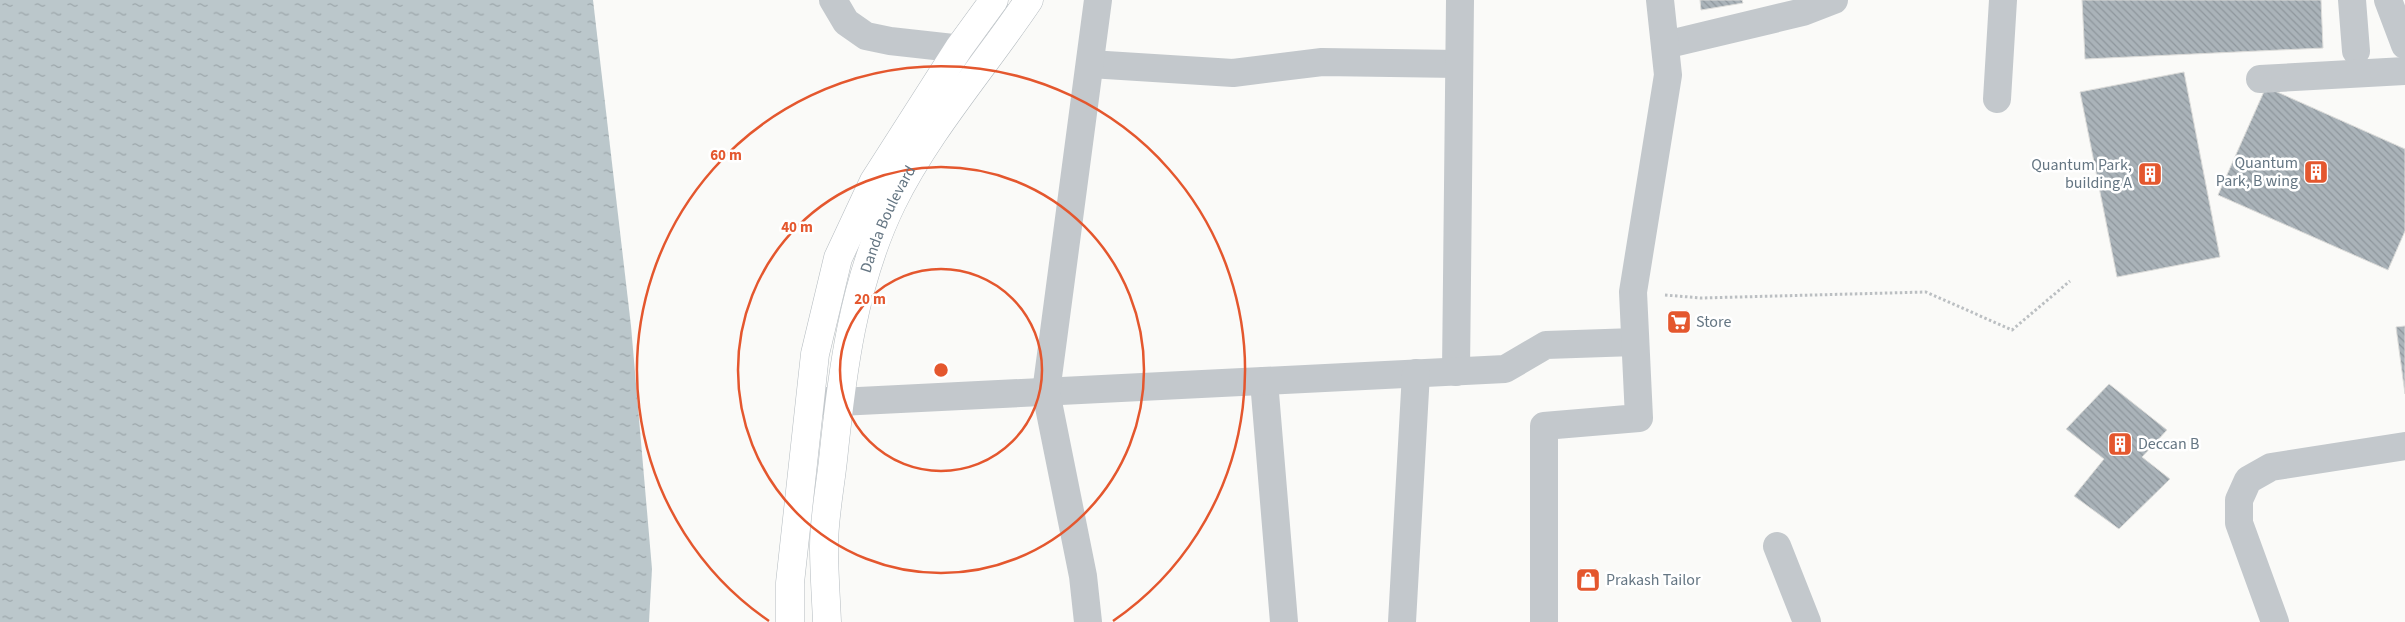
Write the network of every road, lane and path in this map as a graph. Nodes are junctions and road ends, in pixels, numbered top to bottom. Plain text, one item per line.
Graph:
1 (833, 0) edge
2 (994, 0) edge
3 (1029, 0) edge
4 (1098, 0) edge
5 (1460, 0) edge
6 (1660, 0) edge
7 (1834, 0) edge
8 (2003, 0) edge
9 (2352, 0) edge
10 (2388, 0) edge
11 (1665, 45) junction
12 (2405, 45) edge
13 (959, 48) junction
14 (2356, 51) dead end
15 (994, 53) junction
16 (1090, 64) junction
17 (1459, 64) junction
18 (2405, 71) edge
19 (2260, 79) dead end
20 (1997, 99) dead end
21 (2070, 281) dead end
22 (1633, 292) junction
23 (1635, 342) junction
24 (1456, 372) junction
25 (1416, 373) junction
26 (1264, 381) junction
27 (1046, 392) junction
28 (811, 400) junction
29 (839, 402) junction
30 (2405, 446) edge
31 (1777, 546) dead end
32 (790, 622) edge
33 (827, 622) edge
34 (1088, 622) edge
35 (1284, 622) edge
36 (1402, 622) edge
37 (1544, 622) edge
38 (1806, 622) edge
39 (2275, 622) edge

1 - 13 street
2 - 13 main road
3 - 15 main road, Danda Boulevard
4 - 16 street
5 - 17 street
6 - 11 street
7 - 11 street
8 - 20 street
9 - 14 street
10 - 12 street
11 - 22 street
13 - 15 street
13 - 28 main road
15 - 29 main road, Danda Boulevard
16 - 17 street
16 - 27 street
17 - 24 street
18 - 19 street
21 - 22 path
22 - 23 street
23 - 24 street
23 - 37 street
24 - 25 street
25 - 26 street
25 - 36 street
26 - 27 street
26 - 35 street
27 - 29 street
27 - 34 street
28 - 29 street
28 - 32 main road
29 - 33 main road, Danda Boulevard
30 - 39 street
31 - 38 street

